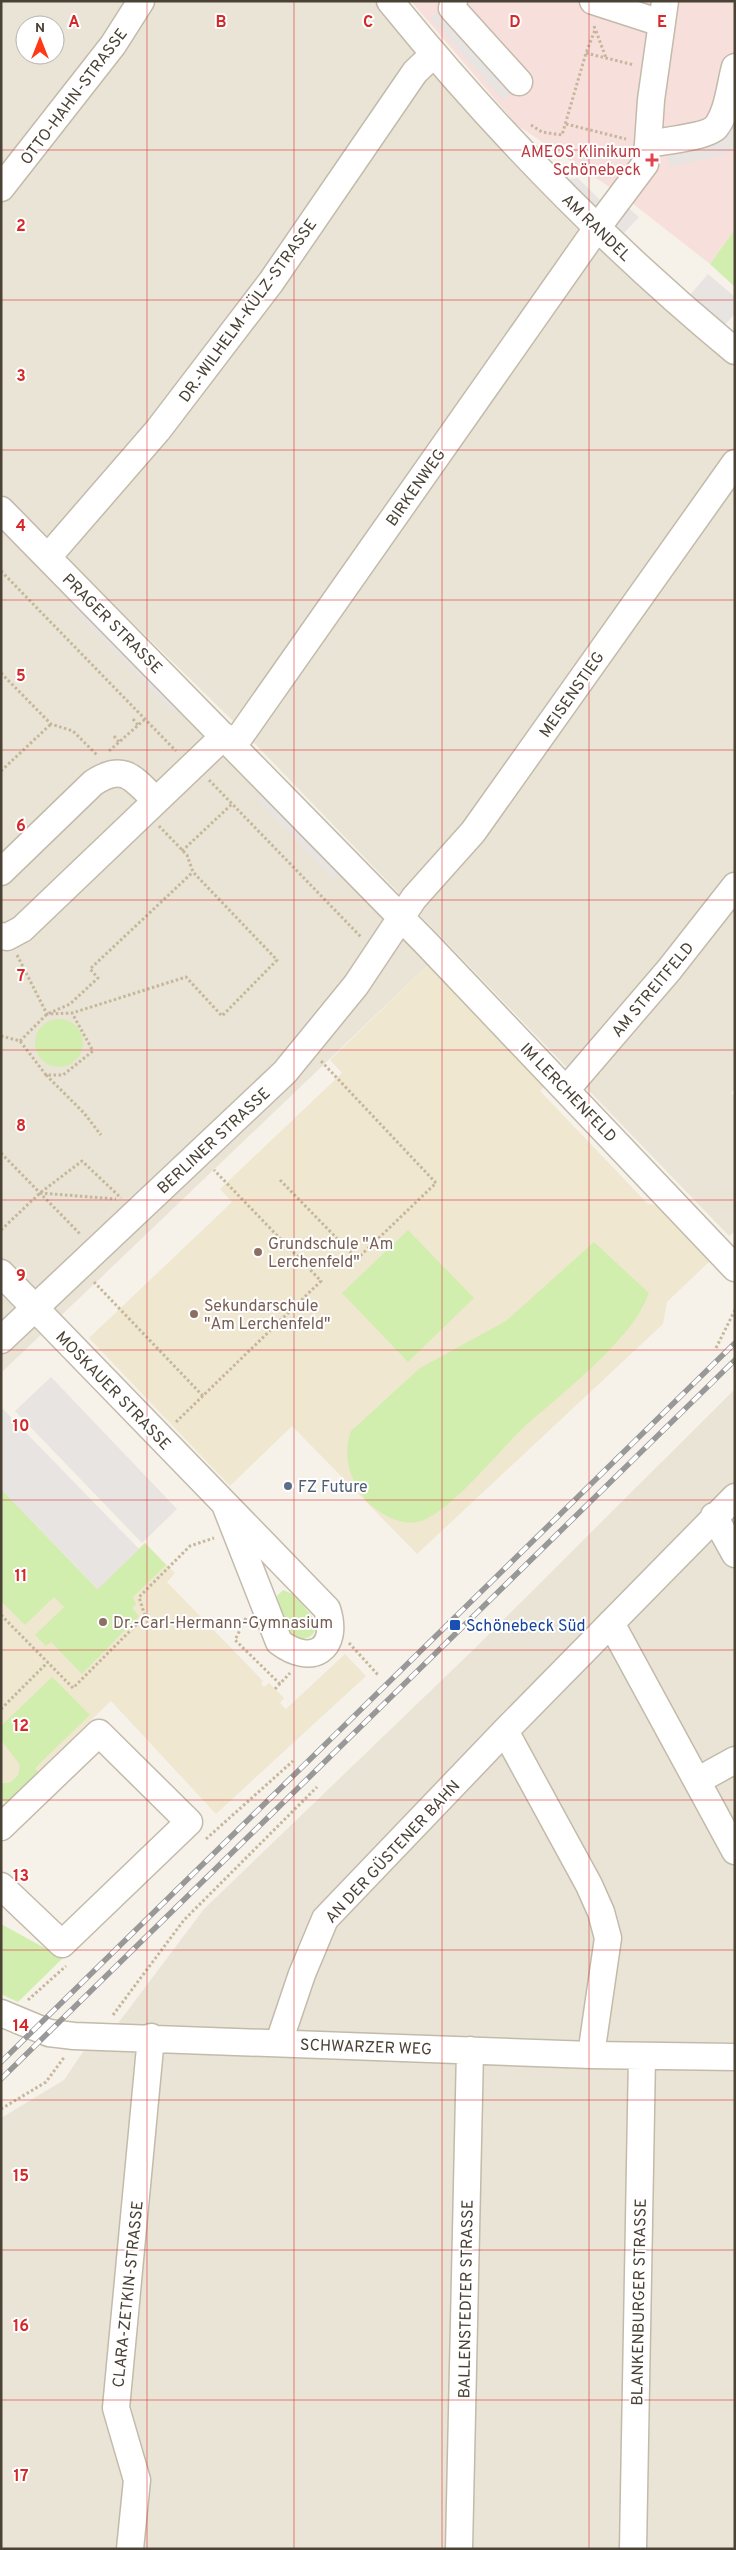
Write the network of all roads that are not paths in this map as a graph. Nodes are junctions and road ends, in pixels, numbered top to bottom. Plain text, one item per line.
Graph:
1 (141, 1) edge
2 (390, 1) edge
3 (454, 1) edge
4 (593, 12) edge
5 (663, 12) edge
6 (434, 54) junction
7 (735, 67) edge
8 (519, 82) dead end
9 (648, 144) junction
10 (1, 188) edge
11 (597, 228) junction
12 (735, 351) edge
13 (735, 463) edge
14 (1, 510) edge
15 (48, 557) junction
16 (229, 741) junction
17 (156, 812) junction
18 (1, 872) edge
19 (735, 886) edge
20 (400, 919) junction
21 (8, 944) edge
22 (566, 1090) junction
23 (735, 1268) edge
24 (1, 1273) edge
25 (34, 1308) junction
26 (1, 1340) edge
27 (735, 1497) edge
28 (226, 1507) junction
29 (714, 1516) junction
30 (735, 1554) edge
31 (611, 1622) junction
32 (505, 1730) junction
33 (735, 1760) edge
34 (697, 1781) junction
35 (1, 1827) edge
36 (735, 1851) edge
37 (1, 1886) edge
38 (1, 2013) edge
39 (151, 2037) junction
40 (279, 2042) junction
41 (470, 2050) junction
42 (591, 2055) junction
43 (642, 2056) junction
44 (735, 2057) edge
45 (130, 2549) edge
46 (459, 2549) edge
47 (633, 2549) edge

1 - 10 street, OTTO-HAHN-STRASSE
2 - 6 street, AM RANDEL
3 - 8 street
4 - 5 street
5 - 9 street, BIRKENWEG
6 - 11 street, AM RANDEL
6 - 15 street, DR.-WILHELM-KÜLZ-STRASSE
7 - 9 street
9 - 11 street, BIRKENWEG
11 - 12 street, AM RANDEL
11 - 16 street, BIRKENWEG
13 - 20 street, MEISENSTIEG
14 - 15 street, PRAGER STRASSE
15 - 16 street, PRAGER STRASSE
16 - 17 street
16 - 20 street, PRAGER STRASSE
17 - 18 street
17 - 21 street
19 - 22 street, AM STREITFELD
20 - 22 street, IM LERCHENFELD
20 - 25 street, BERLINER STRASSE
22 - 23 street, IM LERCHENFELD
24 - 25 street, MOSKAUER STRASSE
25 - 26 street, BERLINER STRASSE
25 - 28 street, MOSKAUER STRASSE
27 - 29 street, AN DER GÜSTENER BAHN
28 - 28 street, MOSKAUER STRASSE
29 - 30 street
29 - 31 street, AN DER GÜSTENER BAHN
31 - 32 street, AN DER GÜSTENER BAHN
31 - 34 street
32 - 40 street, AN DER GÜSTENER BAHN
32 - 42 street
33 - 34 street
34 - 36 street
35 - 37 street
38 - 39 street, SCHWARZER WEG
39 - 40 street, SCHWARZER WEG
39 - 45 street, CLARA-ZETKIN-STRASSE
40 - 41 street, SCHWARZER WEG
41 - 42 street, SCHWARZER WEG
41 - 46 street, BALLENSTEDTER STRASSE
42 - 43 street, SCHWARZER WEG
43 - 44 street, SCHWARZER WEG
43 - 47 street, BLANKENBURGER STRASSE

